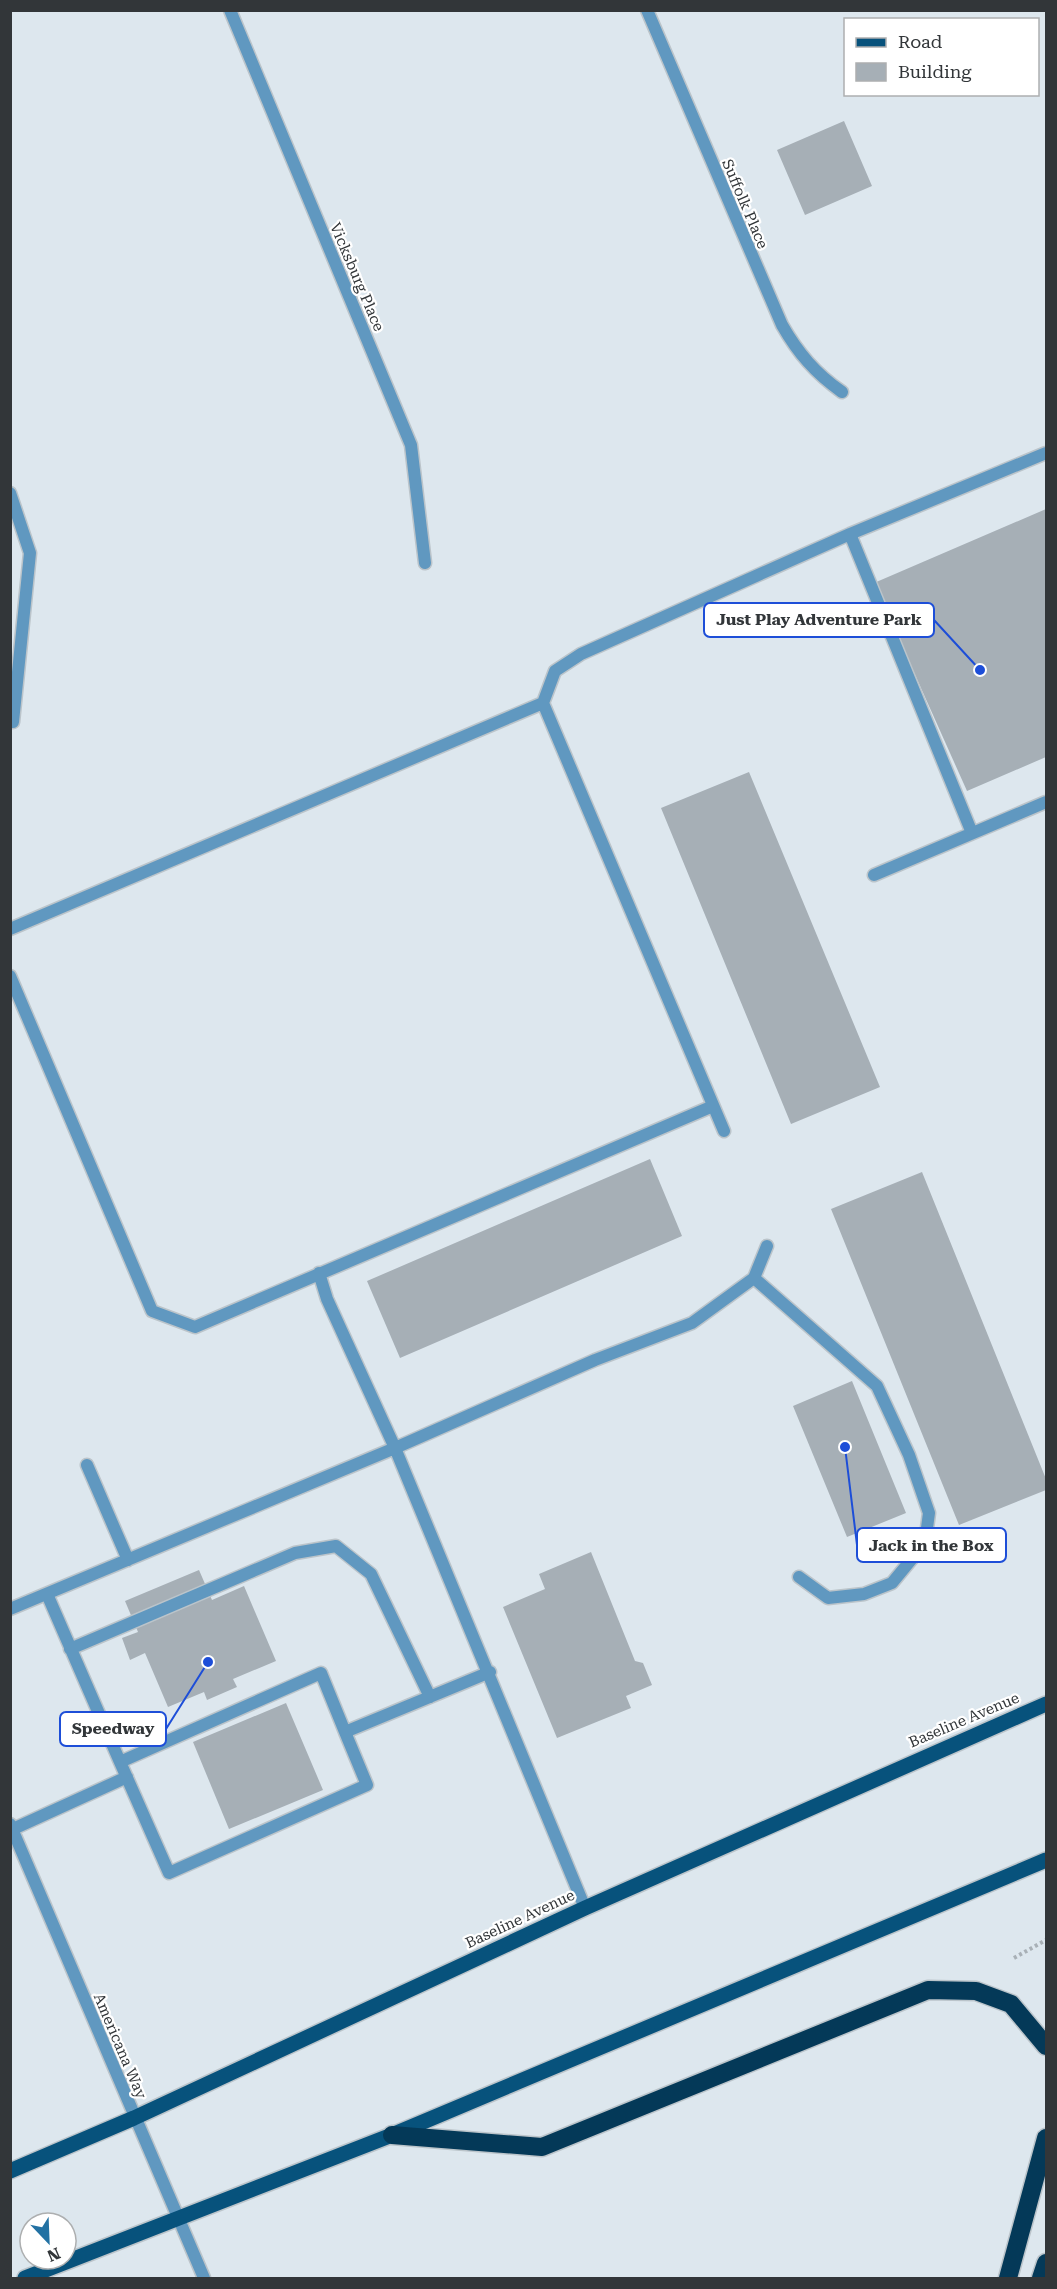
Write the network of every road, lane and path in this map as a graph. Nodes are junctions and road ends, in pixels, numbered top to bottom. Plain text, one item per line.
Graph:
1 (230, 10) edge
2 (647, 10) edge
3 (842, 392) dead end
4 (1047, 453) edge
5 (10, 493) edge
6 (850, 534) junction
7 (425, 563) dead end
8 (543, 703) junction
9 (13, 722) dead end
10 (1047, 802) edge
11 (972, 833) junction
12 (874, 875) dead end
13 (10, 929) edge
14 (10, 976) edge
15 (713, 1106) junction
16 (724, 1131) dead end
17 (768, 1246) dead end
18 (319, 1273) junction
19 (754, 1278) junction
20 (395, 1448) junction
21 (87, 1465) dead end
22 (128, 1560) junction
23 (799, 1577) dead end
24 (47, 1594) junction
25 (10, 1609) edge
26 (70, 1648) junction
27 (490, 1672) junction
28 (430, 1697) junction
29 (1047, 1704) edge
30 (345, 1732) junction
31 (120, 1762) junction
32 (127, 1777) junction
33 (12, 1827) edge
34 (1047, 1860) edge
35 (585, 1908) junction
36 (1047, 1940) edge
37 (1014, 1958) dead end
38 (1047, 2046) edge
39 (134, 2118) junction
40 (392, 2135) junction
41 (1047, 2138) edge
42 (10, 2171) edge
43 (179, 2220) junction
44 (1047, 2262) edge
45 (25, 2278) edge
46 (204, 2278) edge
47 (1008, 2278) edge
48 (1041, 2278) edge

1 - 7 street, Vicksburg Place
2 - 3 street, Suffolk Place
4 - 6 street
5 - 9 street
6 - 8 street
6 - 11 street
8 - 13 street
8 - 15 street
10 - 11 street
11 - 12 street
14 - 18 street
15 - 16 street
15 - 18 street
17 - 19 street
18 - 20 street
19 - 20 street
19 - 23 street
20 - 22 street
20 - 27 street
21 - 22 street
22 - 24 street
24 - 25 street
24 - 26 street
26 - 28 street
26 - 31 street
27 - 28 street
27 - 35 street
28 - 30 street
29 - 35 main road, Baseline Avenue
30 - 31 street
30 - 32 street
31 - 32 street
32 - 33 street
33 - 39 street, Americana Way
34 - 40 main road
35 - 39 main road, Baseline Avenue
36 - 37 path
38 - 40 highway
39 - 42 main road, Baseline Avenue
39 - 43 street, Americana Way
40 - 43 main road
41 - 47 highway
43 - 45 main road
43 - 46 street, Americana Way
44 - 48 highway

